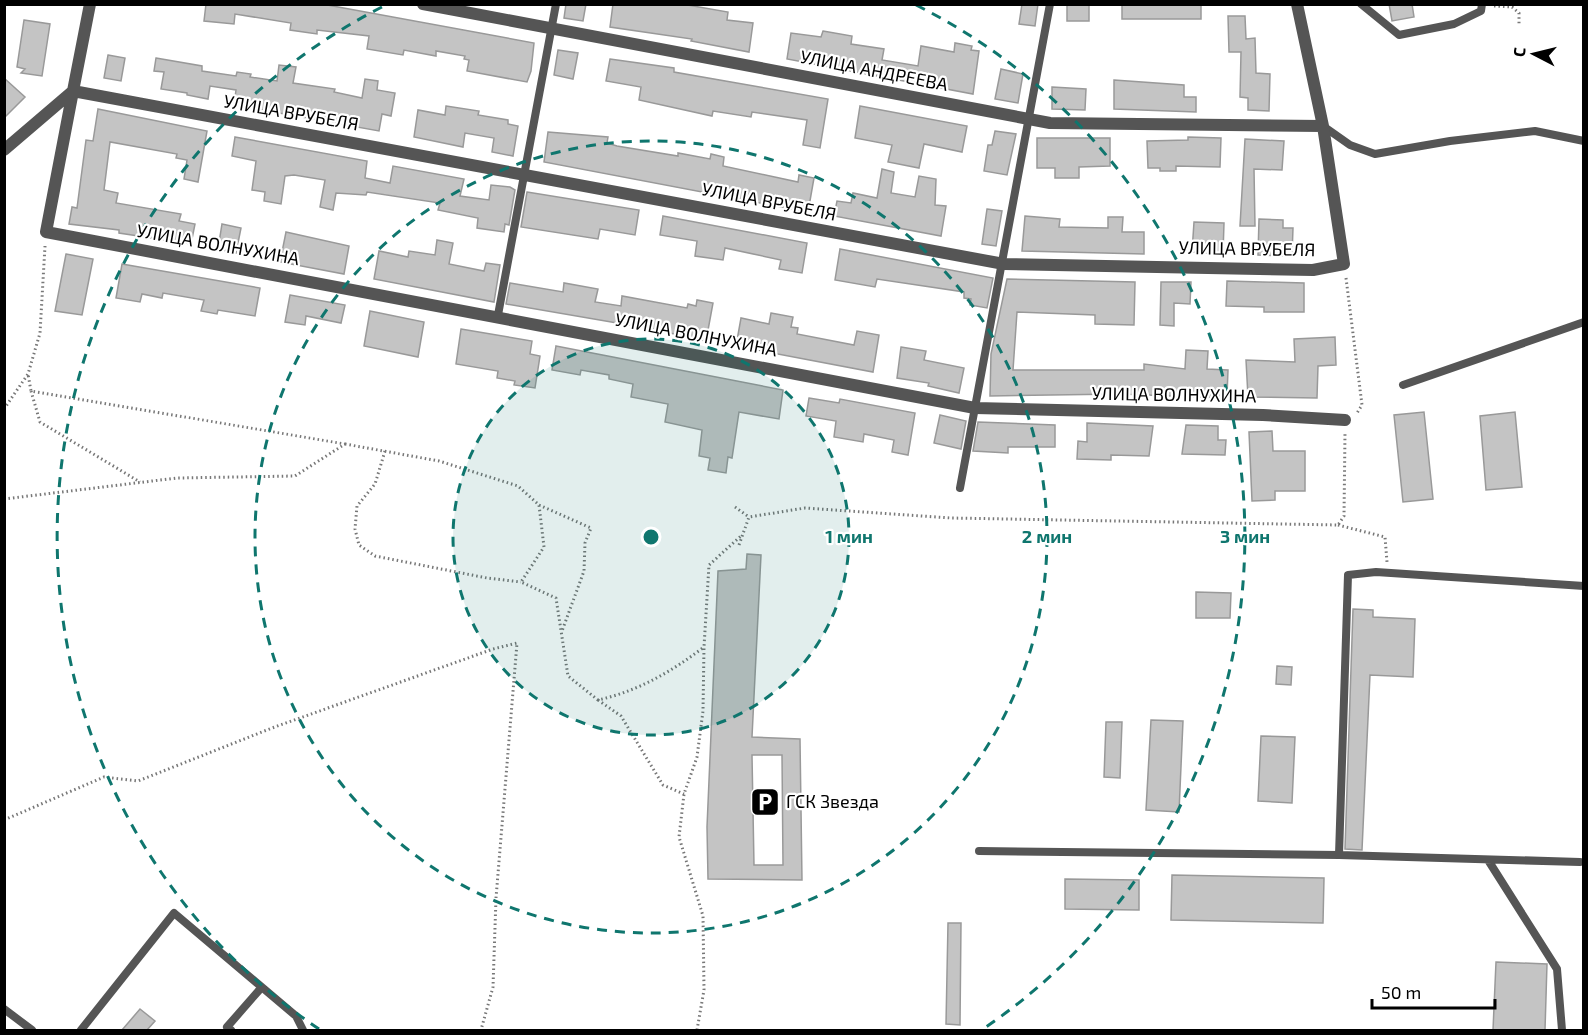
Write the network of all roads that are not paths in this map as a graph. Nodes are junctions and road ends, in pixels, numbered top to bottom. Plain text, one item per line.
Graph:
1 (90, 4) edge
2 (423, 4) edge
3 (556, 4) edge
4 (1050, 4) edge
5 (1297, 4) edge
6 (1361, 4) edge
7 (1484, 4) edge
8 (551, 28) junction
9 (73, 91) junction
10 (1030, 120) junction
11 (1323, 126) junction
12 (1584, 141) edge
13 (4, 150) edge
14 (526, 174) junction
15 (1004, 264) junction
16 (498, 315) junction
17 (1584, 322) edge
18 (1402, 385) dead end
19 (975, 408) junction
20 (1345, 420) road end
21 (960, 488) dead end
22 (1584, 586) edge
23 (979, 851) dead end
24 (1339, 855) junction
25 (1488, 860) junction
26 (1580, 862) dead end
27 (261, 988) junction
28 (4, 1009) edge
29 (32, 1030) edge
30 (81, 1030) edge
31 (231, 1030) edge
32 (303, 1030) edge
33 (1562, 1030) edge

1 - 9 street
2 - 8 street, УЛИЦА АНДРЕЕВА
3 - 8 lane
4 - 10 lane
5 - 11 street, УЛИЦА ВРУБЕЛЯ
6 - 7 lane
8 - 10 street, УЛИЦА АНДРЕЕВА
8 - 14 lane
9 - 13 street
9 - 14 street, УЛИЦА ВРУБЕЛЯ
9 - 16 street, УЛИЦА ВОЛНУХИНА
10 - 11 street, УЛИЦА АНДРЕЕВА
10 - 15 lane
11 - 12 lane
11 - 15 street, УЛИЦА ВРУБЕЛЯ
14 - 15 street, УЛИЦА ВРУБЕЛЯ
14 - 16 lane
15 - 19 lane
16 - 19 street, УЛИЦА ВОЛНУХИНА
17 - 18 lane
19 - 20 street, УЛИЦА ВОЛНУХИНА
19 - 21 lane
22 - 24 lane
23 - 24 lane
24 - 25 lane
25 - 26 lane
25 - 33 lane
27 - 30 lane
27 - 31 lane
27 - 32 lane
28 - 29 lane

